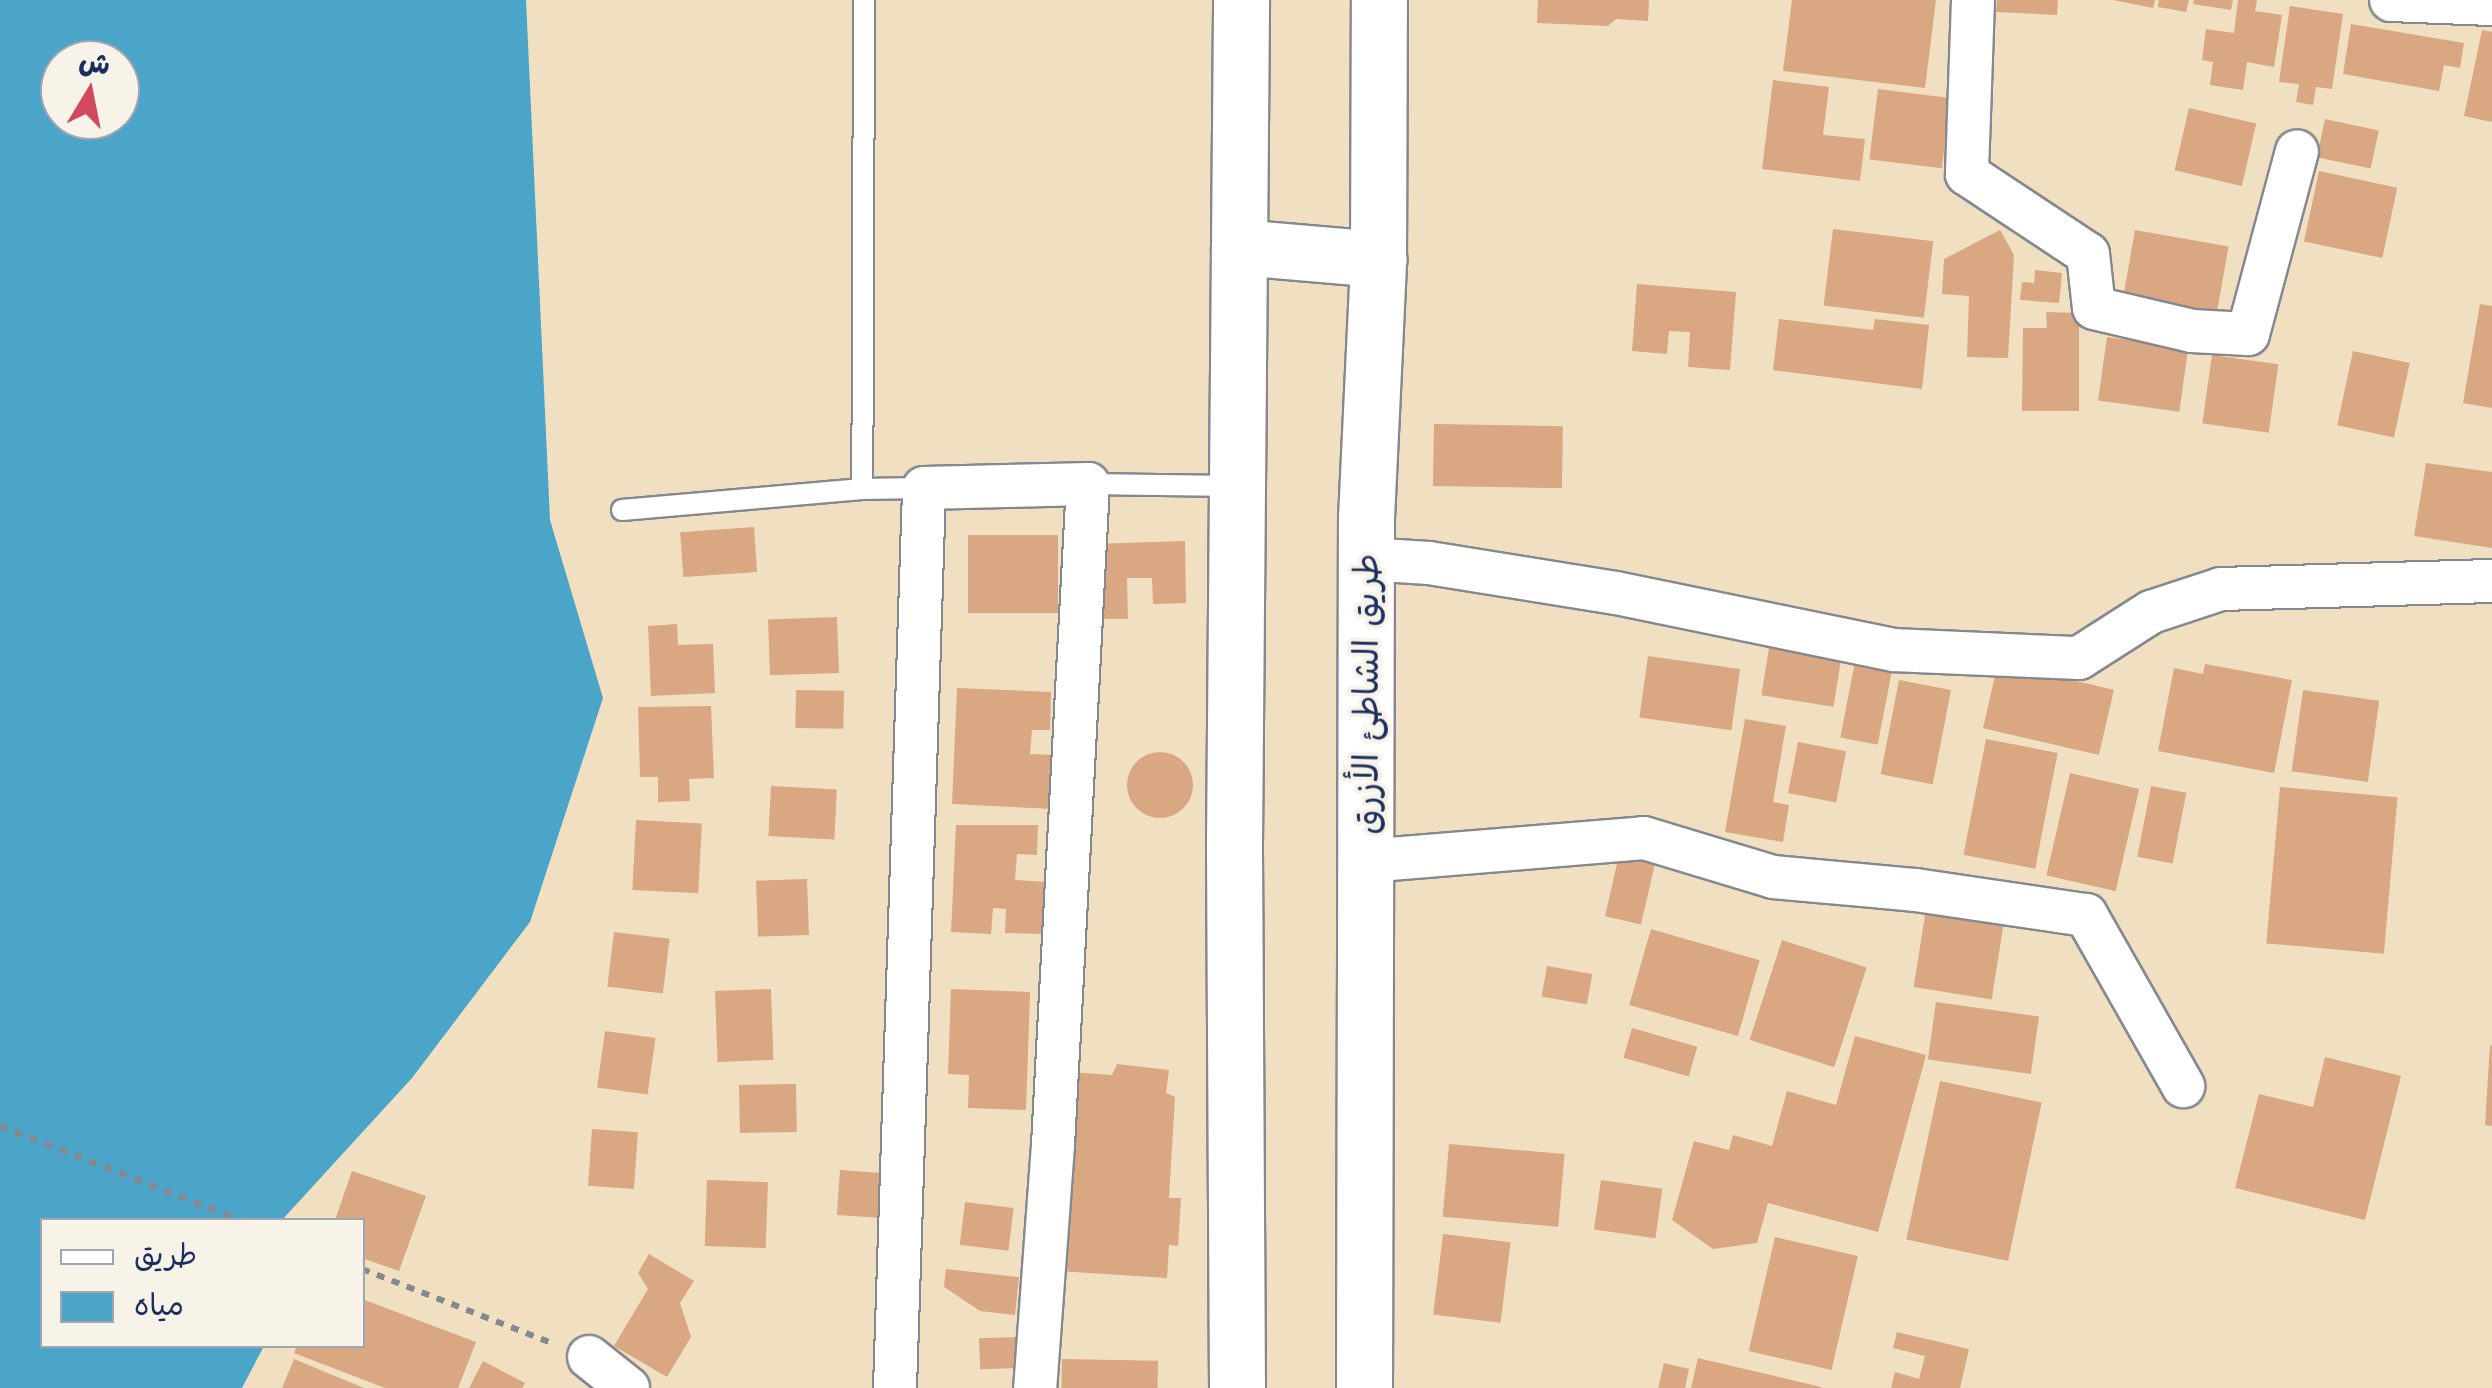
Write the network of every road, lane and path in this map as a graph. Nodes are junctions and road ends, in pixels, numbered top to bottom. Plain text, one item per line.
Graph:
1 (864, 0) edge
2 (1241, 0) edge
3 (1379, 0) edge
4 (1973, 0) edge
5 (2392, 0) edge
6 (2492, 4) edge
7 (2297, 150) dead end
8 (1239, 248) junction
9 (1378, 259) junction
10 (1088, 484) junction
11 (1237, 486) junction
12 (924, 488) junction
13 (862, 489) junction
14 (622, 510) dead end
15 (1366, 559) junction
16 (2492, 582) edge
17 (1366, 861) junction
18 (2183, 1086) dead end
19 (0, 1126) edge
20 (235, 1218) edge
21 (365, 1269) edge
22 (589, 1358) joint
23 (628, 1388) edge
24 (895, 1388) edge
25 (1035, 1388) edge
26 (1237, 1388) edge
27 (1364, 1388) edge

1 - 13 lane
2 - 8 main road
3 - 9 main road, طريق الشاطئ الأزرق
4 - 7 street
5 - 6 street
8 - 9 main road
8 - 11 main road
9 - 15 main road, طريق الشاطئ الأزرق
10 - 11 lane
10 - 12 street
10 - 25 street
11 - 26 main road
12 - 13 lane
12 - 24 street
13 - 14 lane
15 - 16 street
15 - 17 main road, طريق الشاطئ الأزرق
17 - 18 street
17 - 27 main road, طريق الشاطئ الأزرق
19 - 20 path
21 - 22 path
22 - 23 street

